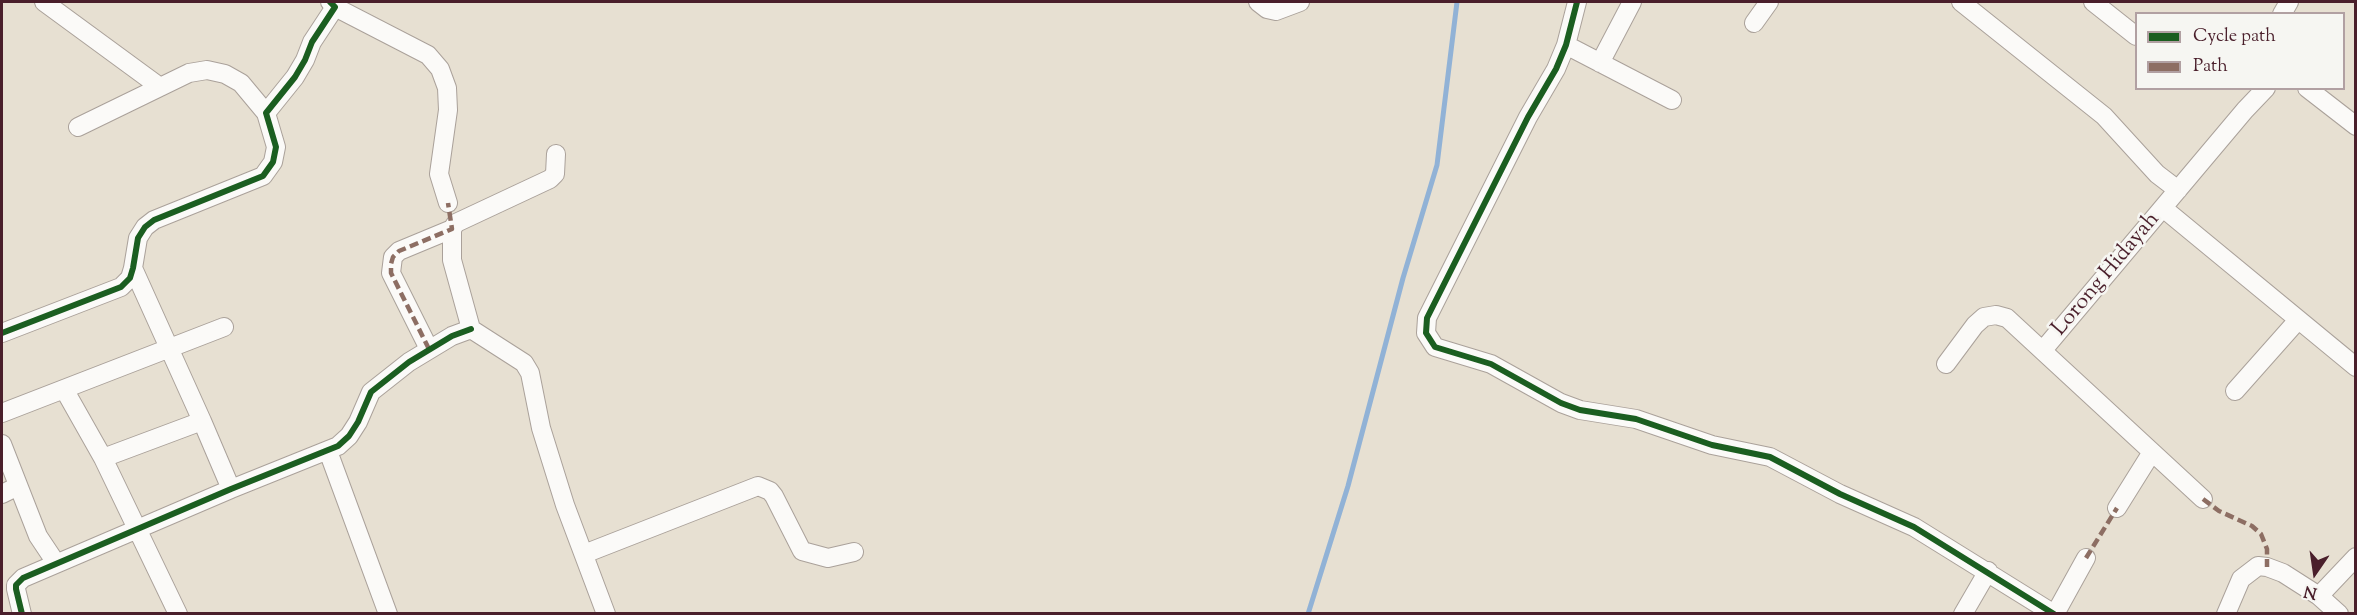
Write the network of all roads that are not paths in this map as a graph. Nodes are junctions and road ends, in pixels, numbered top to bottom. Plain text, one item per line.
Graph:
1 (44, 2) edge
2 (1258, 2) edge
3 (1300, 2) edge
4 (1577, 2) edge
5 (1632, 2) edge
6 (1769, 2) edge
7 (1961, 2) edge
8 (2093, 2) edge
9 (333, 4) edge
10 (1754, 23) dead end
11 (2135, 35) edge
12 (1566, 45) junction
13 (1600, 63) junction
14 (160, 87) junction
15 (2264, 90) edge
16 (2310, 90) edge
17 (1672, 100) dead end
18 (266, 113) junction
19 (2355, 126) edge
20 (78, 127) dead end
21 (556, 154) dead end
22 (2178, 190) junction
23 (448, 203) dead end
24 (2163, 208) junction
25 (452, 230) junction
26 (133, 268) junction
27 (2298, 320) junction
28 (224, 327) dead end
29 (471, 329) junction
30 (2, 333) edge
31 (168, 349) junction
32 (429, 349) junction
33 (2043, 350) junction
34 (1946, 364) dead end
35 (2355, 367) edge
36 (64, 389) junction
37 (2235, 391) dead end
38 (2, 413) edge
39 (202, 421) junction
40 (2, 444) edge
41 (328, 451) junction
42 (2152, 452) junction
43 (103, 458) junction
44 (18, 486) junction
45 (231, 489) junction
46 (2, 494) edge
47 (2203, 499) dead end
48 (2117, 508) dead end
49 (138, 529) junction
50 (854, 552) dead end
51 (584, 554) junction
52 (2355, 557) edge
53 (2086, 558) dead end
54 (56, 563) junction
55 (1988, 571) junction
56 (2319, 596) junction
57 (22, 614) edge
58 (178, 614) edge
59 (388, 614) edge
60 (606, 614) edge
61 (1962, 614) edge
62 (2055, 614) edge
63 (2226, 614) edge
64 (2339, 614) edge

1 - 14 street
2 - 3 street
4 - 12 street
5 - 13 street
6 - 10 street
7 - 22 street
8 - 11 street
9 - 18 street
9 - 23 street
12 - 13 street
12 - 55 street
13 - 17 street
14 - 18 street
14 - 20 street
15 - 22 street, Lorong Hidayah
16 - 19 street
18 - 26 street
21 - 25 street
22 - 24 street, Lorong Hidayah
24 - 27 street
24 - 33 street, Lorong Hidayah
25 - 29 street
25 - 32 street
26 - 30 street
26 - 31 street
27 - 35 street
27 - 37 street
28 - 31 street
29 - 32 street
29 - 51 street
31 - 36 street
31 - 39 street
32 - 41 street
33 - 34 street
33 - 42 street, Lorong Hidayah
36 - 38 street
36 - 43 street
39 - 43 street
39 - 45 street
40 - 44 street
41 - 45 street
41 - 59 street
42 - 47 street, Lorong Hidayah
42 - 48 street
43 - 49 street
44 - 46 street
44 - 54 street
45 - 49 street
49 - 54 street
49 - 58 street
50 - 51 street
51 - 60 street
52 - 56 street
53 - 62 street
54 - 57 street
55 - 61 street
55 - 62 street
56 - 63 street
56 - 64 street

